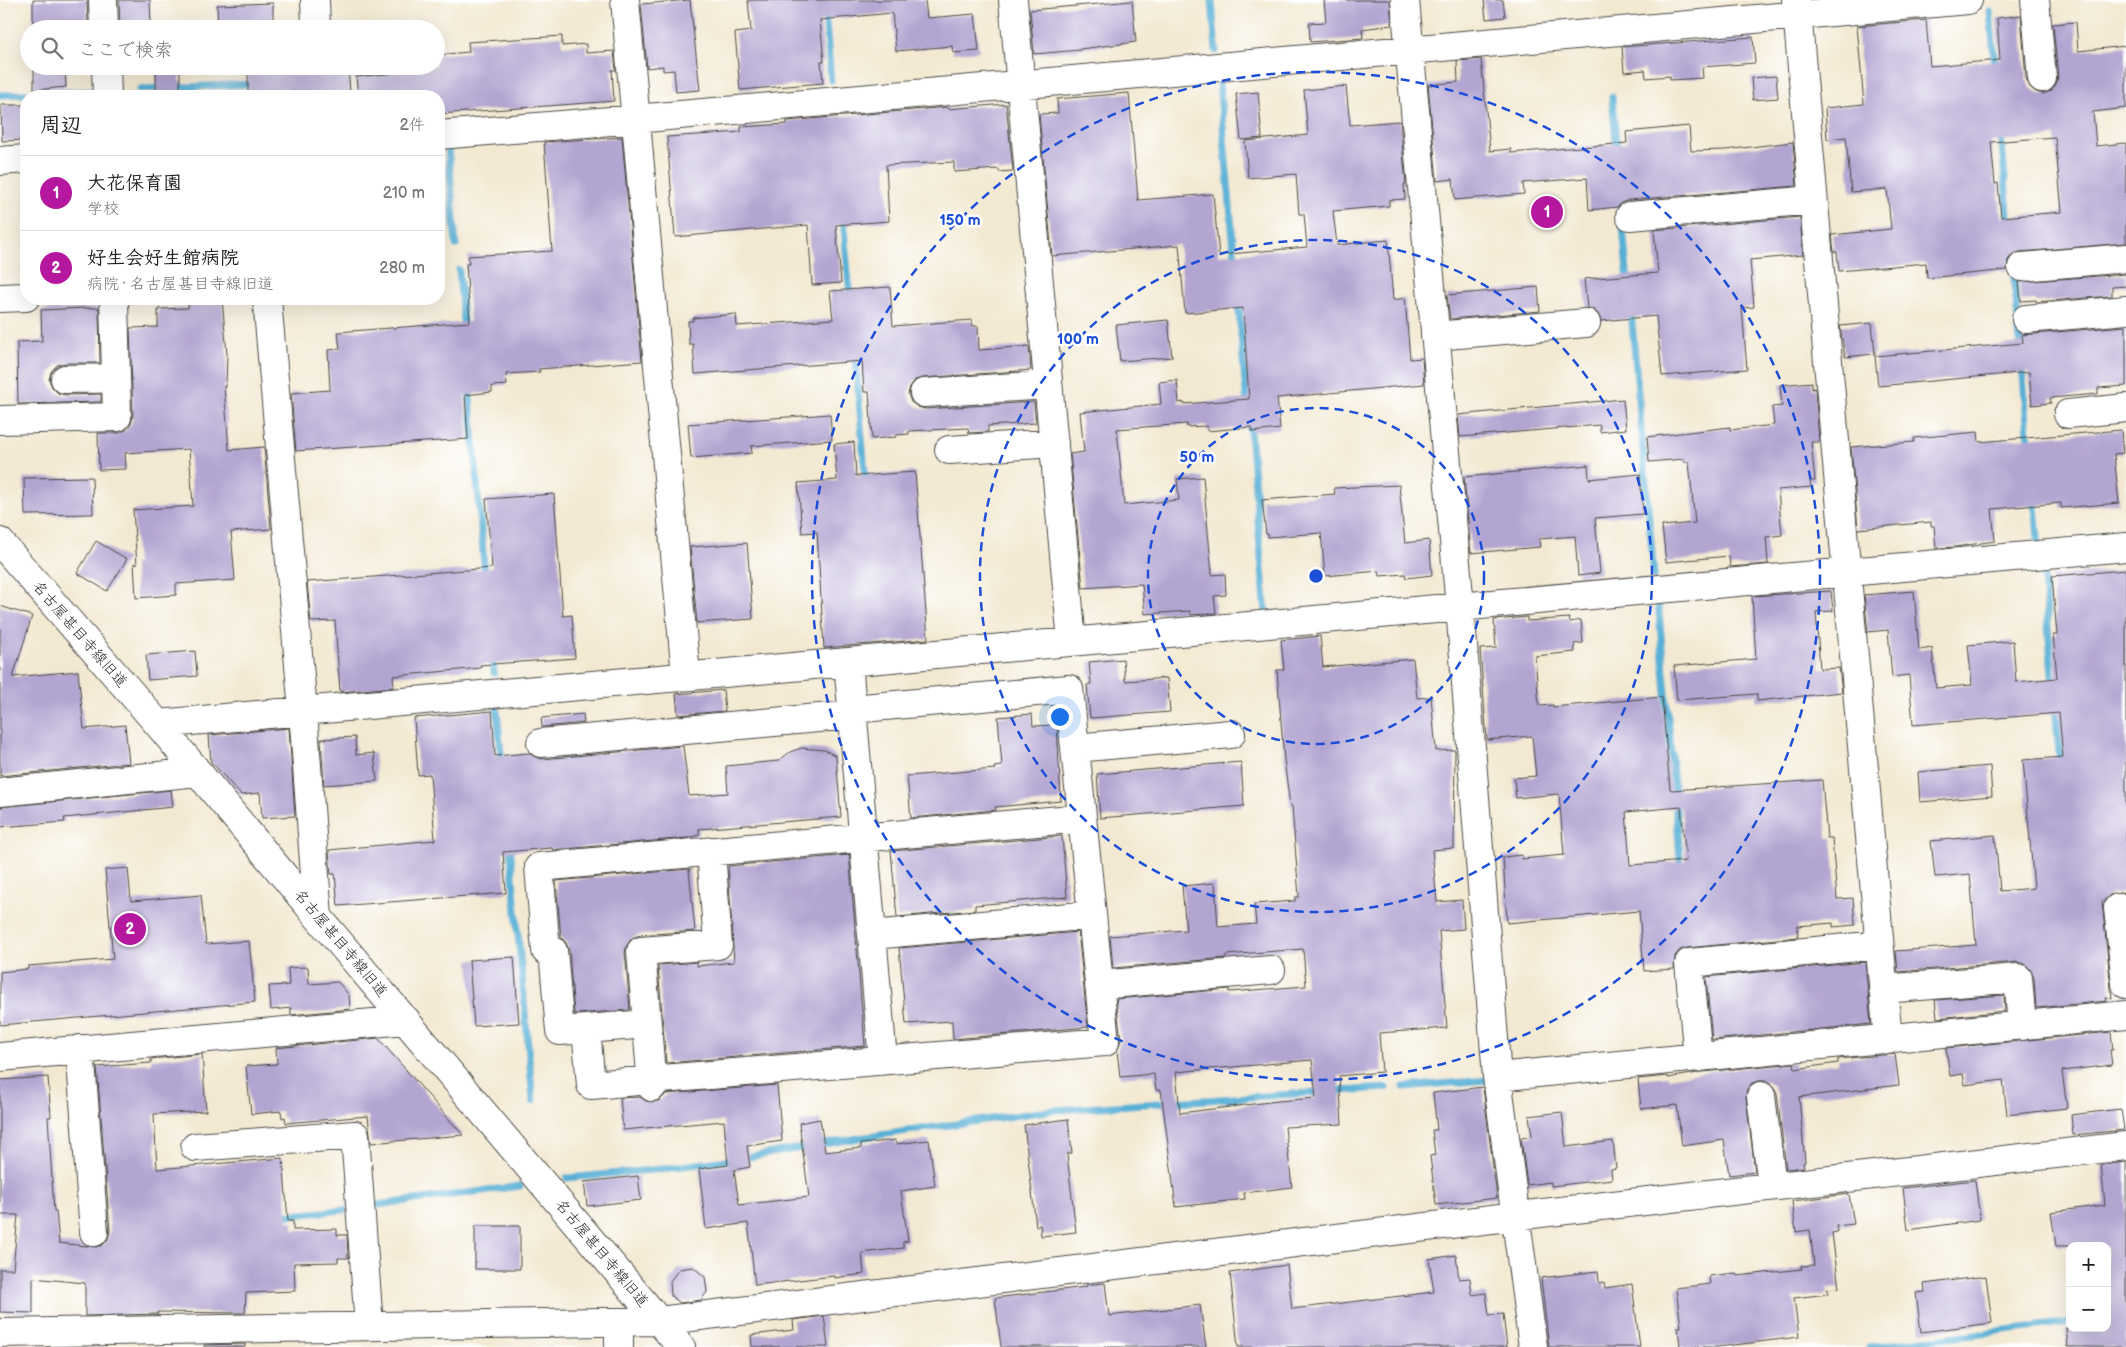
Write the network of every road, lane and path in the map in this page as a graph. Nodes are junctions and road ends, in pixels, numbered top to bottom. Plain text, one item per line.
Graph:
1 (103, 0) edge
2 (625, 0) edge
3 (1013, 0) edge
4 (1405, 0) edge
5 (1968, 0) edge
6 (2035, 0) edge
7 (1797, 8) edge
8 (104, 20) edge
9 (1409, 50) junction
10 (106, 75) edge
11 (2042, 78) dead end
12 (1021, 85) junction
13 (107, 90) edge
14 (635, 119) junction
15 (445, 135) edge
16 (20, 159) edge
17 (0, 160) edge
18 (1813, 200) junction
19 (1630, 216) dead end
20 (2126, 258) edge
21 (2022, 267) dead end
22 (20, 297) edge
23 (0, 298) edge
24 (114, 305) edge
25 (268, 305) edge
26 (2126, 310) edge
27 (2026, 319) dead end
28 (1586, 323) dead end
29 (1435, 336) junction
30 (116, 378) junction
31 (64, 379) dead end
32 (1048, 385) junction
33 (924, 393) dead end
34 (2126, 408) edge
35 (2068, 414) dead end
36 (0, 420) edge
37 (1054, 443) junction
38 (949, 450) dead end
39 (0, 542) edge
40 (2126, 547) edge
41 (1846, 572) junction
42 (1460, 607) junction
43 (1072, 642) junction
44 (848, 662) junction
45 (686, 676) junction
46 (304, 711) junction
47 (852, 712) junction
48 (158, 724) junction
49 (1231, 734) dead end
50 (541, 743) dead end
51 (1075, 748) junction
52 (198, 772) junction
53 (0, 792) edge
54 (1082, 818) junction
55 (863, 838) junction
56 (711, 852) junction
57 (2126, 908) edge
58 (1092, 915) junction
59 (318, 917) junction
60 (872, 934) junction
61 (1878, 945) junction
62 (1271, 970) dead end
63 (2126, 984) edge
64 (1099, 985) junction
65 (1883, 989) junction
66 (2126, 1015) edge
67 (406, 1020) junction
68 (647, 1024) junction
69 (2022, 1026) junction
70 (586, 1029) junction
71 (1888, 1040) junction
72 (80, 1049) junction
73 (0, 1057) edge
74 (1698, 1058) junction
75 (884, 1060) junction
76 (1497, 1076) junction
77 (651, 1083) junction
78 (1761, 1096) dead end
79 (2126, 1146) edge
80 (195, 1147) dead end
81 (1772, 1186) junction
82 (1516, 1216) junction
83 (94, 1232) dead end
84 (659, 1321) junction
85 (369, 1326) junction
86 (0, 1333) edge
87 (619, 1334) edge
88 (330, 1337) edge
89 (241, 1338) edge
90 (62, 1339) edge
91 (681, 1347) edge
92 (1533, 1347) edge

1 - 8 street
2 - 14 street
3 - 12 street
4 - 9 street
5 - 7 street
6 - 11 street
7 - 9 street
7 - 18 street
9 - 12 street
9 - 29 street
10 - 13 street
12 - 14 street
12 - 32 street
14 - 15 street
14 - 45 street
16 - 17 street
18 - 19 street
18 - 41 street
20 - 21 street
22 - 23 street
24 - 30 street
25 - 46 street
26 - 27 street
28 - 29 street
29 - 42 street
30 - 31 street
30 - 36 street
32 - 33 street
32 - 37 street
34 - 35 street
37 - 38 street
37 - 43 street
39 - 48 street, 名古屋甚目寺線旧道
40 - 41 street
41 - 42 street
41 - 61 street
42 - 43 street
42 - 76 street
43 - 44 street
44 - 45 street
44 - 47 street
45 - 46 street
46 - 48 street
46 - 59 street
47 - 50 street
47 - 51 street
47 - 55 street
48 - 52 street, 名古屋甚目寺線旧道
49 - 51 street
51 - 54 street
52 - 53 street
52 - 59 street, 名古屋甚目寺線旧道
54 - 55 street
54 - 58 street
55 - 56 street
55 - 60 street
56 - 68 street
56 - 70 street
57 - 63 street
58 - 60 street
58 - 64 street
59 - 67 street, 名古屋甚目寺線旧道
60 - 75 street
61 - 65 street
61 - 74 street
62 - 64 street
64 - 75 street
65 - 69 street
65 - 71 street
66 - 69 street
67 - 72 street
67 - 84 street, 名古屋甚目寺線旧道
68 - 70 street
68 - 77 street
69 - 71 street
70 - 77 street
71 - 74 street
72 - 73 street
72 - 83 street
74 - 76 street
75 - 77 street
76 - 82 street
78 - 81 street
79 - 81 street
80 - 85 street
81 - 82 street
82 - 84 street
82 - 92 street
84 - 87 street
84 - 91 street, 名古屋甚目寺線旧道
85 - 87 street
85 - 88 street
86 - 90 street
88 - 89 street
89 - 90 street

